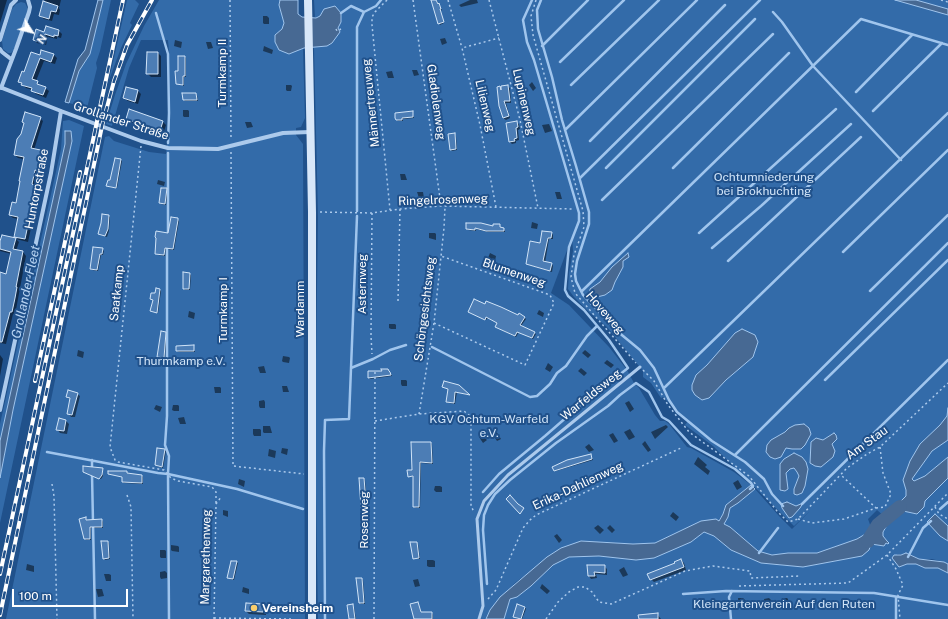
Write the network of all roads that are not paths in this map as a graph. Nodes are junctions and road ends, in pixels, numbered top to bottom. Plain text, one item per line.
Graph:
1 (16, 0) edge
2 (28, 0) edge
3 (308, 0) edge
4 (0, 40) edge
5 (0, 49) edge
6 (11, 59) junction
7 (0, 87) edge
8 (61, 111) junction
9 (310, 132) junction
10 (640, 367) road end
11 (0, 410) edge
12 (312, 619) edge
13 (479, 619) edge

1 - 4 street
2 - 6 street
3 - 9 street, Wardamm
5 - 6 street
6 - 7 street
7 - 8 street, Grollander Straße
8 - 9 street, Grollander Straße
8 - 11 street, Huntorpstraße
9 - 12 street, Wardamm
10 - 13 lane, Warfeldsweg

